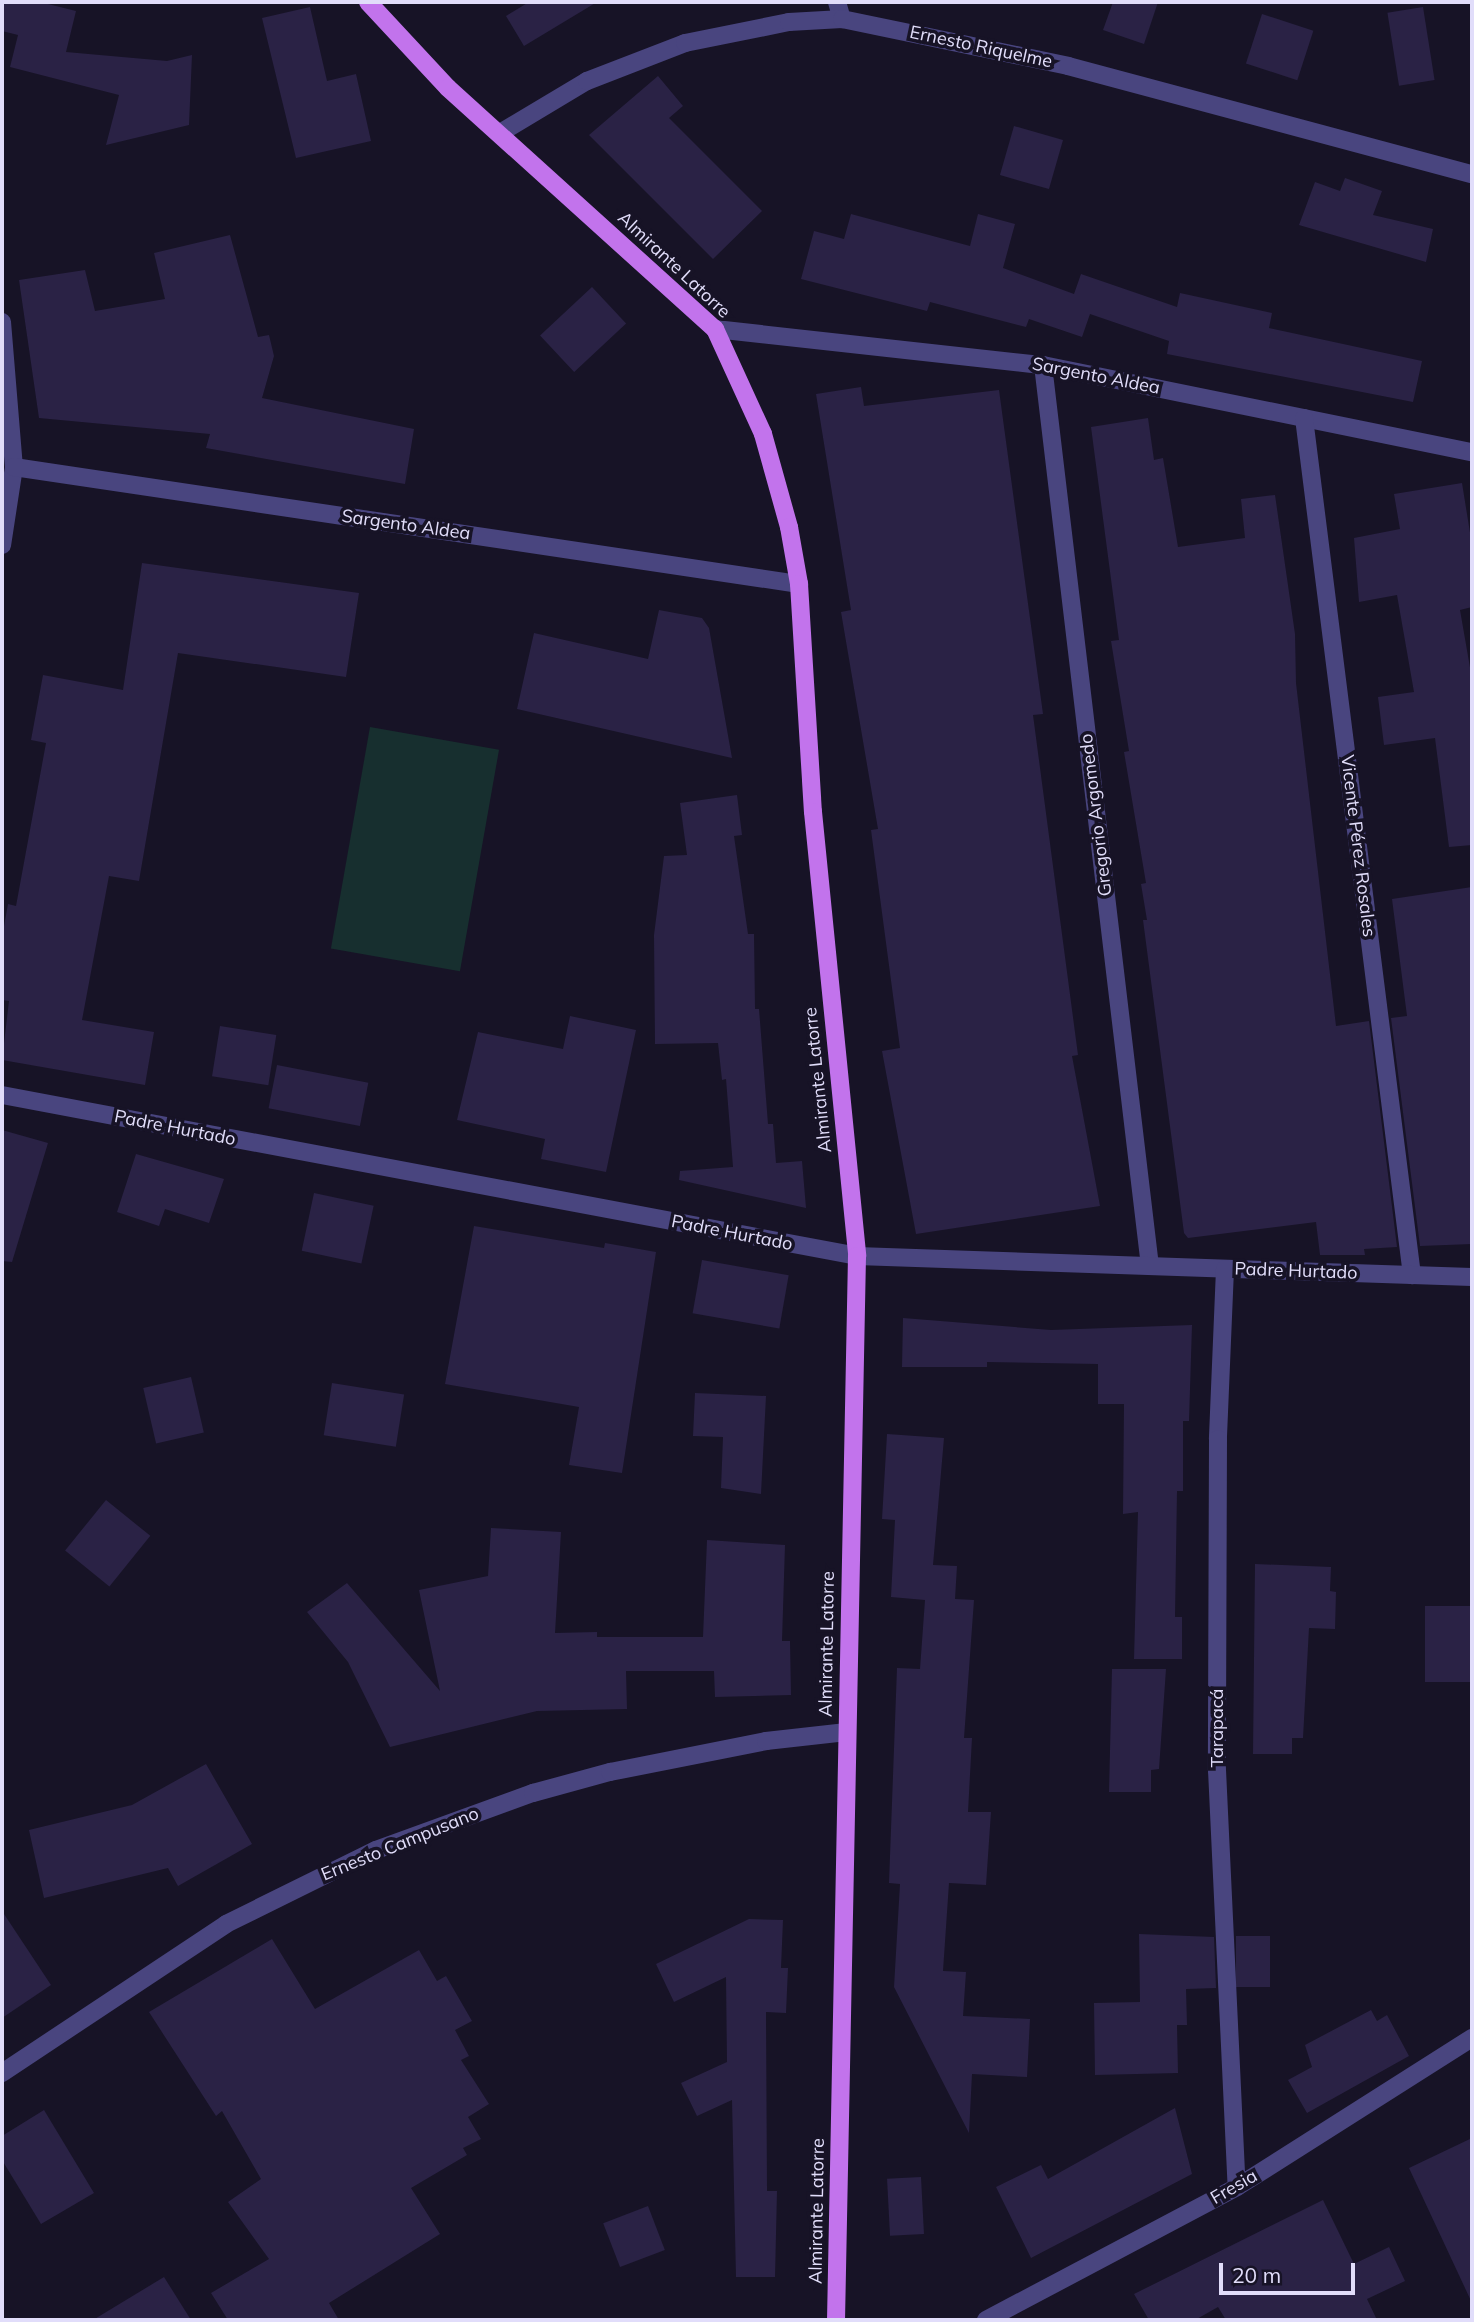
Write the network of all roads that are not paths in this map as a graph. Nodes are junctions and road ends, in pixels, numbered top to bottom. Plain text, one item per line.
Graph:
1 (368, 2) edge
2 (839, 10) edge
3 (500, 133) junction
4 (1472, 174) edge
5 (2, 322) edge
6 (715, 329) junction
7 (1043, 365) junction
8 (1304, 418) junction
9 (1472, 452) edge
10 (14, 467) junction
11 (2, 545) edge
12 (799, 584) junction
13 (2, 1095) edge
14 (857, 1256) junction
15 (1150, 1266) junction
16 (1225, 1269) junction
17 (1412, 1275) junction
18 (1472, 1277) edge
19 (846, 1732) junction
20 (1472, 2038) edge
21 (2, 2073) edge
22 (1237, 2187) junction
23 (836, 2320) edge
24 (986, 2320) edge

1 - 3 main road, Almirante Latorre
2 - 3 street, Ernesto Riquelme
2 - 4 street, Ernesto Riquelme
3 - 6 main road, Almirante Latorre
5 - 10 street
6 - 7 street, Sargento Aldea
6 - 12 main road, Almirante Latorre
7 - 8 street, Sargento Aldea
7 - 15 street, Gregorio Argomedo
8 - 9 street, Sargento Aldea
8 - 17 street, Vicente Pérez Rosales
10 - 11 street
10 - 12 street, Sargento Aldea
12 - 14 main road, Almirante Latorre
13 - 14 street, Padre Hurtado
14 - 15 street, Padre Hurtado
14 - 19 main road, Almirante Latorre
15 - 16 street, Padre Hurtado
16 - 17 street, Padre Hurtado
16 - 22 street, Tarapacá
17 - 18 street, Padre Hurtado
19 - 21 street, Ernesto Campusano
19 - 23 main road, Almirante Latorre
20 - 22 street, Fresia
22 - 24 street, Fresia

